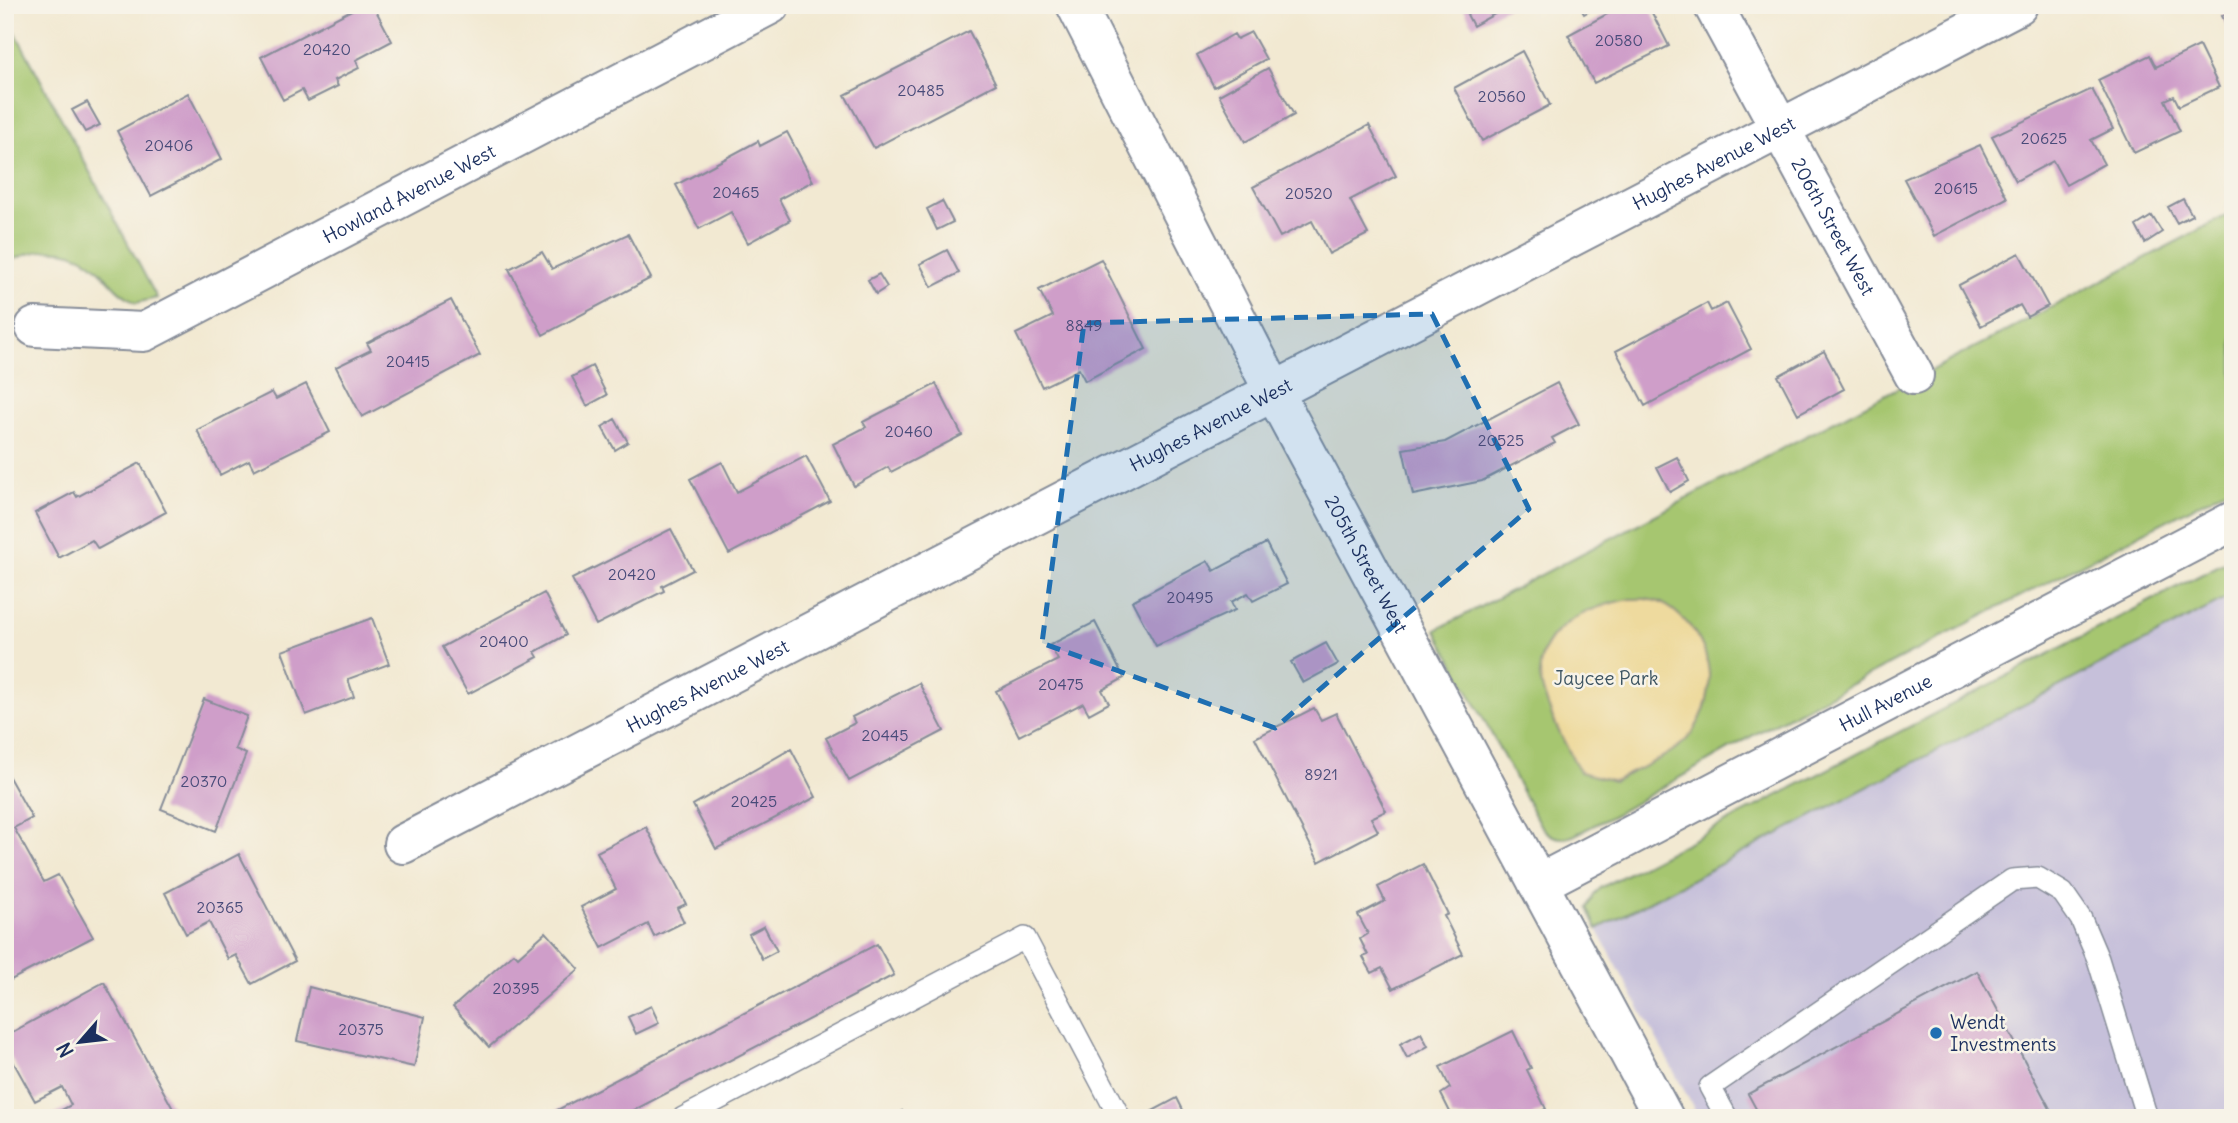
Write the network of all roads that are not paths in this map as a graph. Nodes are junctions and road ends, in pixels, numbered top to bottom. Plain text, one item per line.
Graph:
1 (770, 5) edge
2 (1076, 5) edge
3 (1713, 5) edge
4 (2018, 5) edge
5 (1782, 129) junction
6 (35, 327) dead end
7 (1914, 375) dead end
8 (1273, 390) junction
9 (2233, 521) edge
10 (404, 844) dead end
11 (1538, 884) junction
12 (683, 1118) edge
13 (1120, 1118) edge
14 (1664, 1118) edge
15 (1727, 1118) edge
16 (2147, 1118) edge

1 - 6 street, Howland Avenue West
2 - 8 street, 205th Street West
3 - 5 street, 206th Street West
4 - 5 street, Hughes Avenue West
5 - 7 street, 206th Street West
5 - 8 street, Hughes Avenue West
8 - 10 street, Hughes Avenue West
8 - 11 street, 205th Street West
9 - 11 street, Hull Avenue
11 - 14 street, 205th Street West
12 - 13 lane
15 - 16 lane

